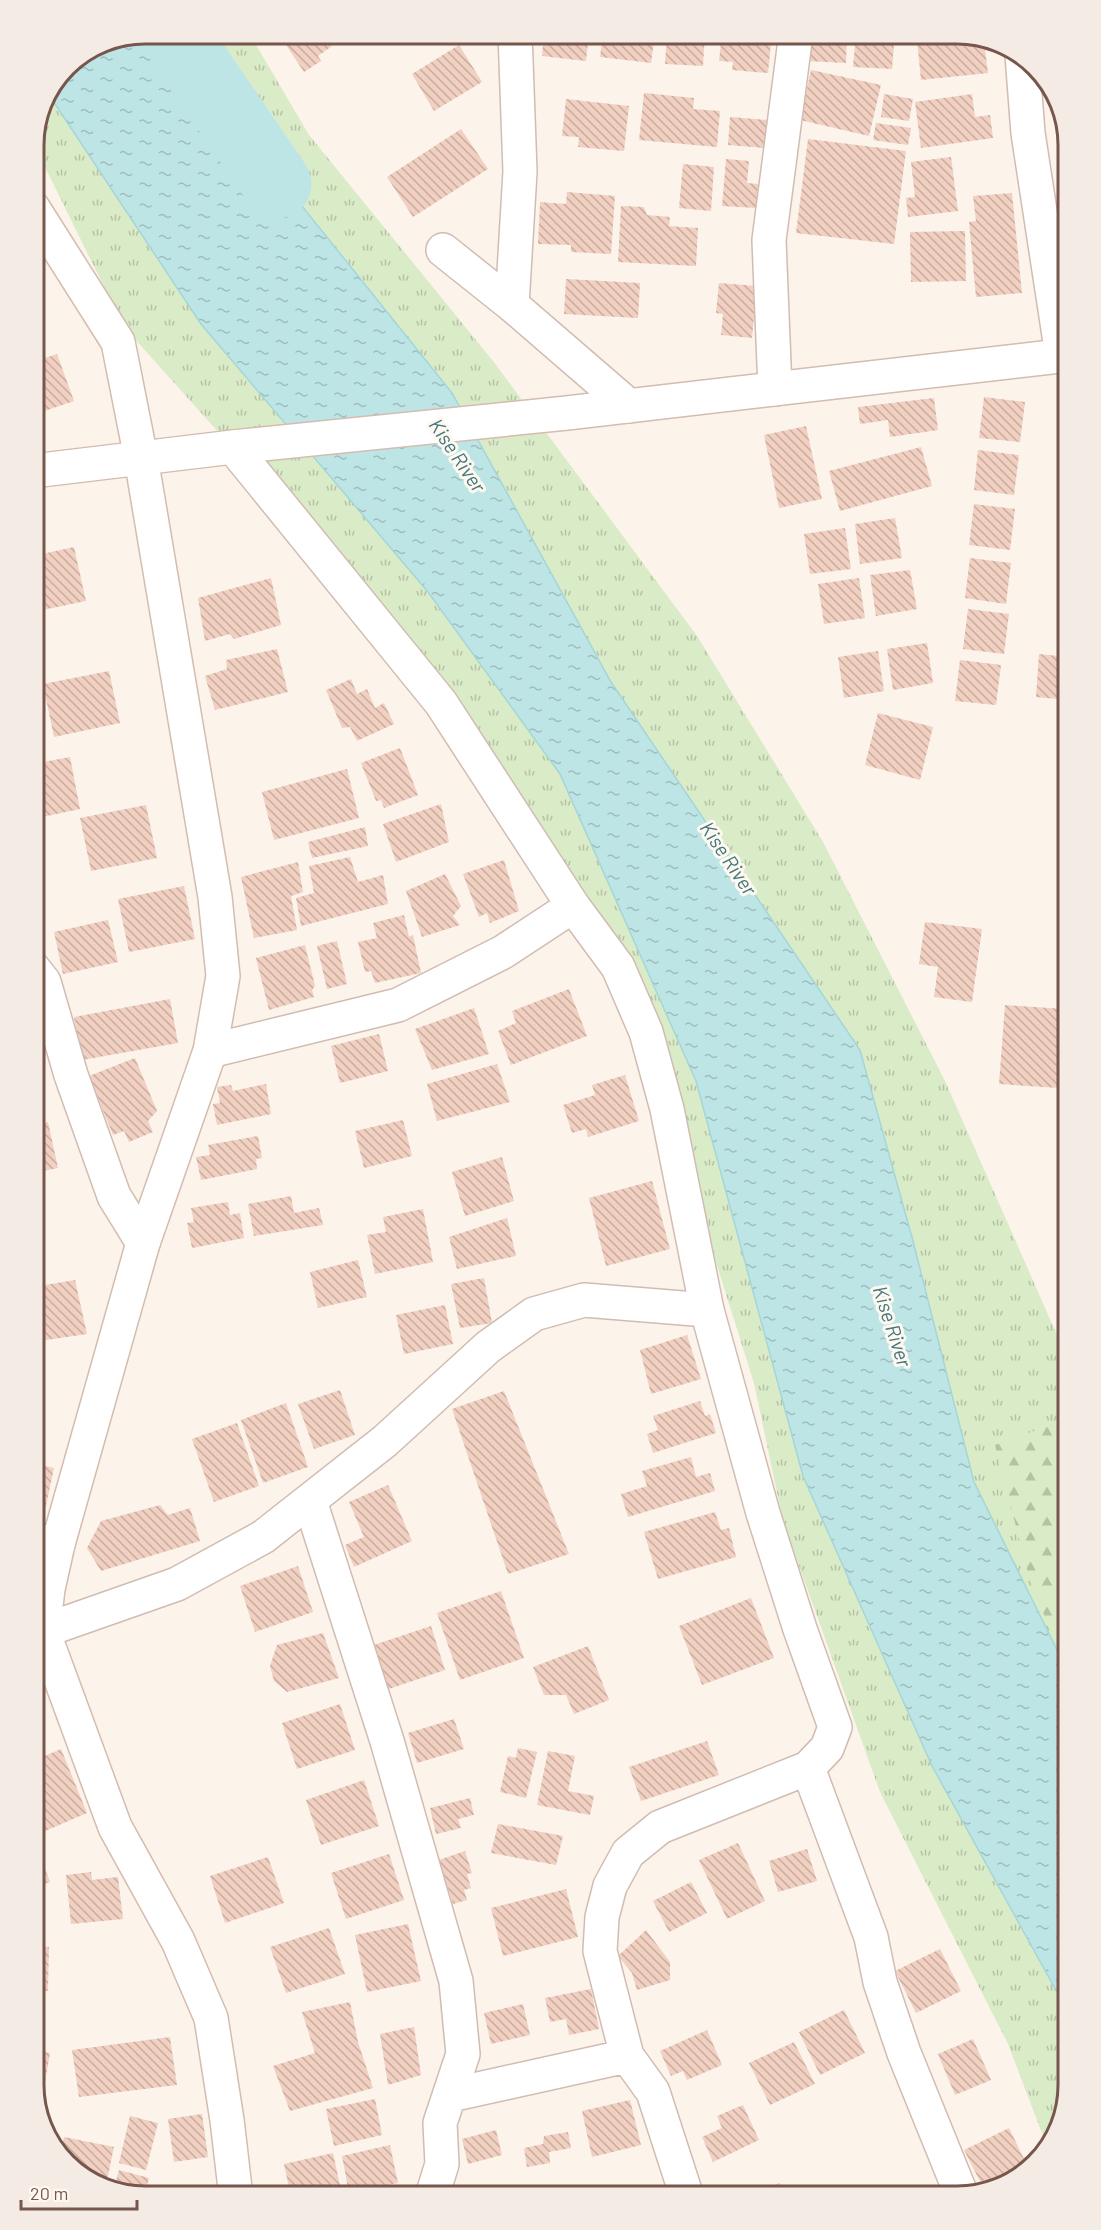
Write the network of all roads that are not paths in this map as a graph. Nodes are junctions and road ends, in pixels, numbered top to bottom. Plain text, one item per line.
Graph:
1 (515, 44) edge
2 (795, 44) edge
3 (1024, 69) edge
4 (44, 225) edge
5 (443, 250) dead end
6 (512, 305) junction
7 (1058, 313) edge
8 (1058, 356) edge
9 (775, 389) junction
10 (629, 406) junction
11 (233, 447) junction
12 (141, 458) junction
13 (44, 470) edge
14 (573, 906) junction
15 (44, 982) edge
16 (210, 1051) junction
17 (143, 1243) junction
18 (706, 1310) junction
19 (310, 1502) junction
20 (46, 1542) edge
21 (44, 1609) edge
22 (44, 1638) edge
23 (44, 1654) edge
24 (808, 1768) junction
25 (627, 2056) junction
26 (451, 2095) junction
27 (235, 2186) edge
28 (436, 2186) edge
29 (683, 2186) edge
30 (958, 2186) edge

1 - 6 street
2 - 9 street
3 - 7 street
4 - 12 street
5 - 6 street
6 - 10 street
8 - 9 street
9 - 10 street
10 - 11 street
11 - 12 street
11 - 14 street
12 - 13 street
12 - 16 street
14 - 16 street
14 - 18 street
15 - 17 street
16 - 17 street
17 - 20 street
18 - 19 street
18 - 24 street
19 - 22 street
19 - 26 street
20 - 21 street
23 - 27 street
24 - 25 street
24 - 30 street
25 - 26 street
25 - 29 street
26 - 28 street

